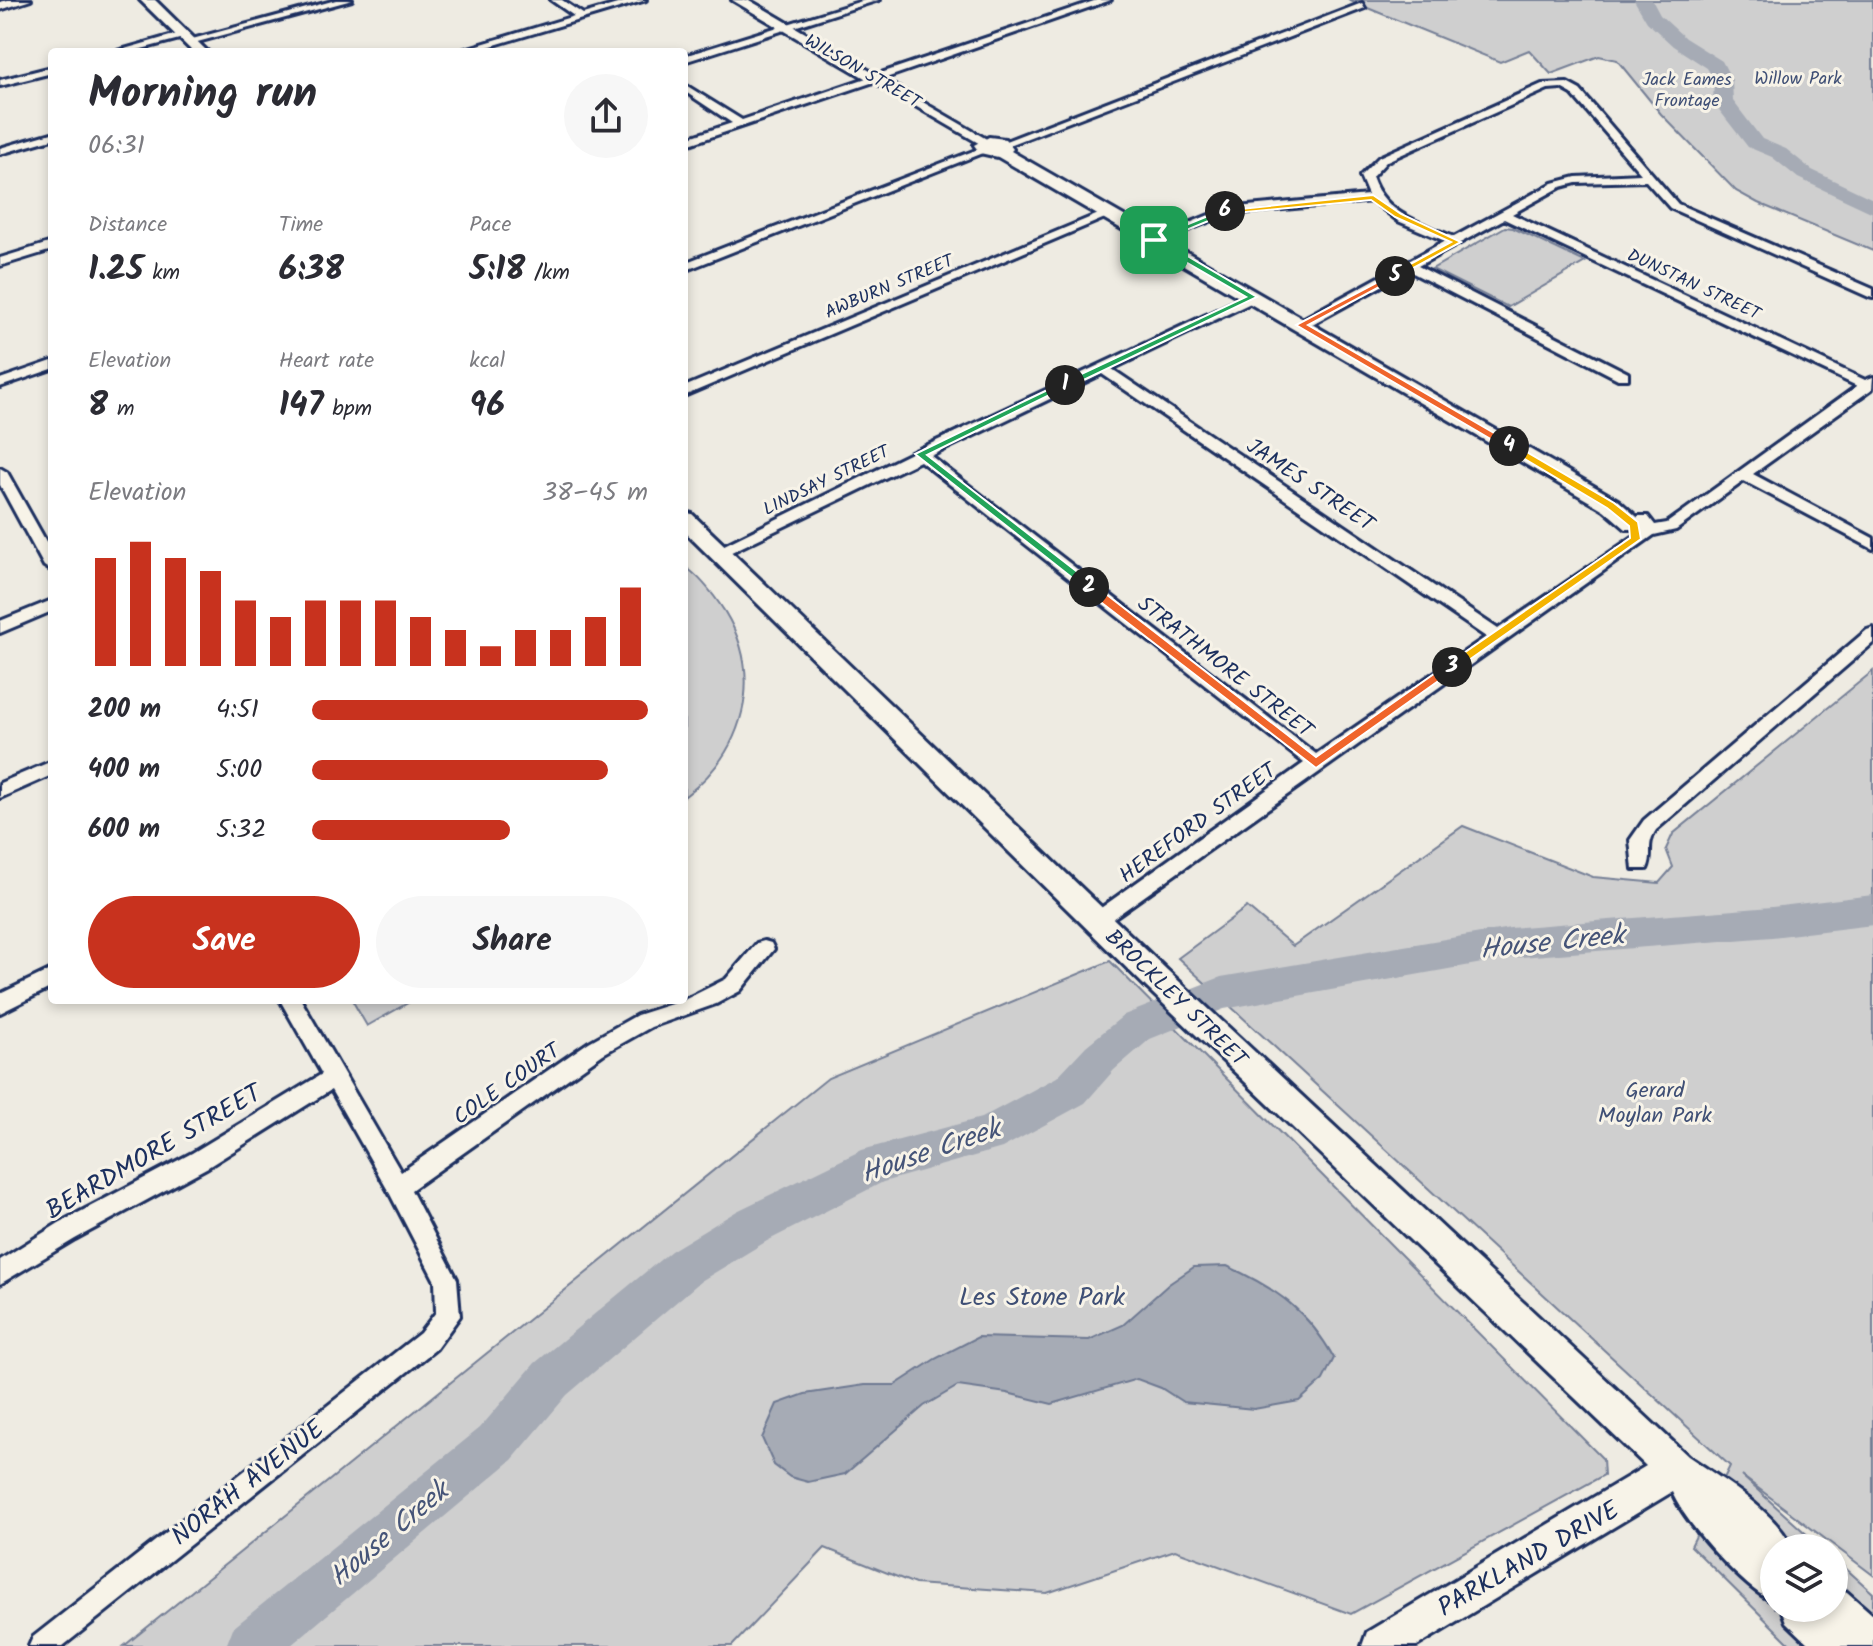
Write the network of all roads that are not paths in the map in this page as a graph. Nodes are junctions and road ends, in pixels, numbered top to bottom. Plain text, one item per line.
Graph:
1 (24, 0) edge
2 (147, 0) edge
3 (347, 0) edge
4 (556, 0) edge
5 (641, 0) edge
6 (739, 0) edge
7 (874, 0) edge
8 (1106, 0) edge
9 (0, 6) edge
10 (1362, 6) dead end
11 (582, 17) junction
12 (788, 27) junction
13 (187, 38) junction
14 (138, 48) edge
15 (197, 48) edge
16 (474, 48) edge
17 (688, 58) edge
18 (48, 71) edge
19 (875, 78) junction
20 (0, 83) edge
21 (688, 90) edge
22 (741, 124) junction
23 (48, 137) edge
24 (688, 142) edge
25 (994, 147) junction
26 (0, 151) edge
27 (1651, 177) junction
28 (1373, 198) junction
29 (1108, 213) junction
30 (1505, 215) junction
31 (1154, 240) junction
32 (1457, 242) junction
33 (48, 247) edge
34 (0, 262) edge
35 (688, 265) edge
36 (1411, 267) junction
37 (1873, 294) edge
38 (1253, 297) junction
39 (1301, 325) junction
40 (48, 366) edge
41 (1101, 368) junction
42 (1623, 376) dead end
43 (0, 383) edge
44 (1870, 384) edge
45 (688, 390) edge
46 (920, 454) junction
47 (0, 472) edge
48 (1742, 474) junction
49 (7, 501) edge
50 (688, 523) edge
51 (1640, 528) junction
52 (1873, 544) edge
53 (718, 552) junction
54 (48, 560) edge
55 (48, 607) edge
56 (0, 627) edge
57 (1873, 634) edge
58 (1496, 636) junction
59 (1316, 763) junction
60 (48, 770) edge
61 (0, 791) edge
62 (1640, 864) dead end
63 (1098, 921) junction
64 (764, 949) dead end
65 (48, 979) edge
66 (0, 1004) edge
67 (292, 1004) edge
68 (333, 1078) junction
69 (398, 1187) junction
70 (0, 1273) edge
71 (1675, 1469) junction
72 (1760, 1536) edge
73 (1760, 1569) edge
74 (1848, 1618) edge
75 (1814, 1622) edge
76 (1422, 1635) edge
77 (1873, 1642) edge
78 (42, 1646) edge
79 (1381, 1646) edge
80 (1839, 1646) edge

1 - 9 street
2 - 13 street
3 - 13 street
4 - 11 street
5 - 11 street
6 - 12 street, WILSON STREET
7 - 12 street
8 - 19 street
10 - 25 street
11 - 16 street
12 - 17 street
12 - 19 street, WILSON STREET
13 - 14 street
13 - 15 street
18 - 20 street
19 - 22 street
19 - 25 street, WILSON STREET
21 - 22 street
22 - 24 street
23 - 26 street
25 - 29 street, WILSON STREET
25 - 35 street
27 - 28 street
27 - 30 street
27 - 37 street
28 - 31 street
28 - 32 street
29 - 31 street, WILSON STREET
29 - 45 street, AWBURN STREET
30 - 32 street
30 - 44 street, DUNSTAN STREET
31 - 38 street, WILSON STREET
32 - 36 street
33 - 34 street
36 - 39 street
36 - 42 street
38 - 39 street, WILSON STREET
38 - 41 street, LINDSAY STREET
39 - 51 street, WILSON STREET
40 - 43 street
41 - 46 street, LINDSAY STREET
41 - 58 street, JAMES STREET
44 - 48 street, HEREFORD STREET
46 - 53 street, LINDSAY STREET
46 - 59 street, STRATHMORE STREET
47 - 49 street
48 - 51 street, HEREFORD STREET
48 - 52 street
49 - 54 street
50 - 53 street, BROCKLEY STREET
51 - 58 street, HEREFORD STREET
53 - 63 street, BROCKLEY STREET
55 - 56 street
57 - 62 street
58 - 59 street, HEREFORD STREET
59 - 63 street, HEREFORD STREET
60 - 61 street
63 - 71 street, BROCKLEY STREET
64 - 69 street, COLE COURT
65 - 66 street
67 - 68 street
68 - 69 street
68 - 70 street, BEARDMORE STREET
69 - 78 street, NORAH AVENUE
71 - 72 street, BROCKLEY STREET
71 - 73 street, BROCKLEY STREET
71 - 76 street, PARKLAND DRIVE
74 - 77 street
75 - 80 street
76 - 79 street, PARKLAND DRIVE

